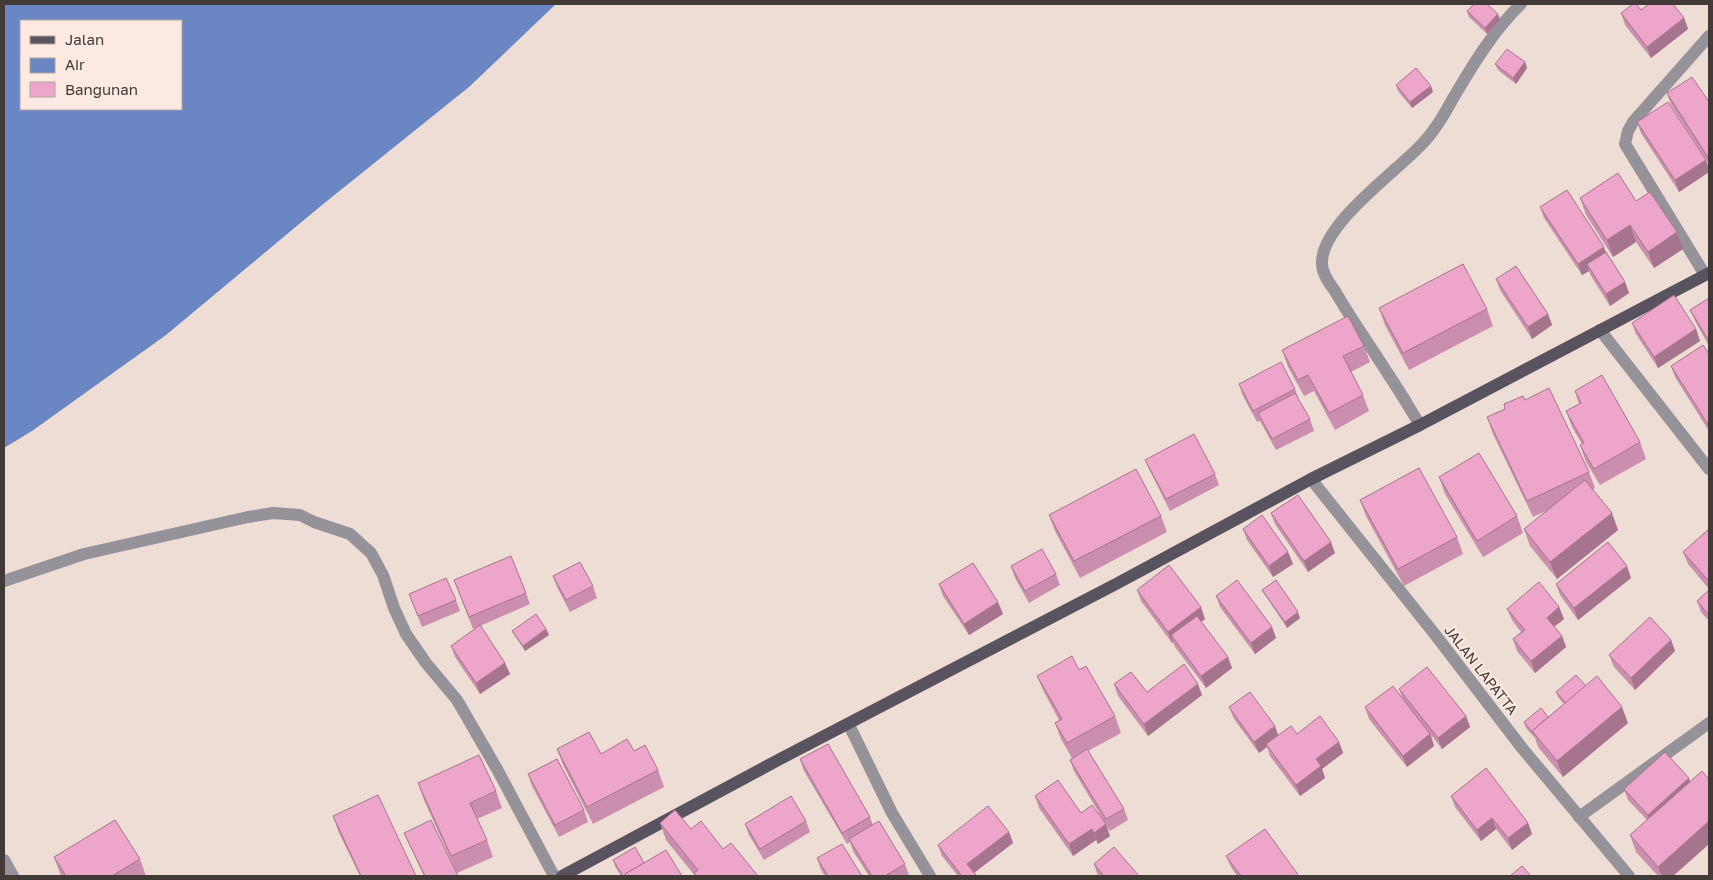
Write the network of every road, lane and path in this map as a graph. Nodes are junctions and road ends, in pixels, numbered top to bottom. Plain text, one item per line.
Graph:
1 (1521, 4) edge
2 (1709, 36) edge
3 (1707, 274) edge
4 (1600, 330) junction
5 (1420, 425) junction
6 (1709, 469) edge
7 (1311, 480) junction
8 (4, 581) edge
9 (1709, 723) edge
10 (849, 724) junction
11 (1579, 818) junction
12 (4, 860) edge
13 (13, 876) edge
14 (554, 876) edge
15 (562, 876) edge
16 (930, 876) edge
17 (1629, 876) edge

1 - 5 street
2 - 3 street
3 - 4 main road
4 - 5 main road
4 - 6 street
5 - 7 main road
7 - 10 main road
7 - 11 street, JALAN LAPATTA
8 - 14 street
9 - 11 street
10 - 15 main road
10 - 16 street
11 - 17 street, JALAN LAPATTA
12 - 13 street

